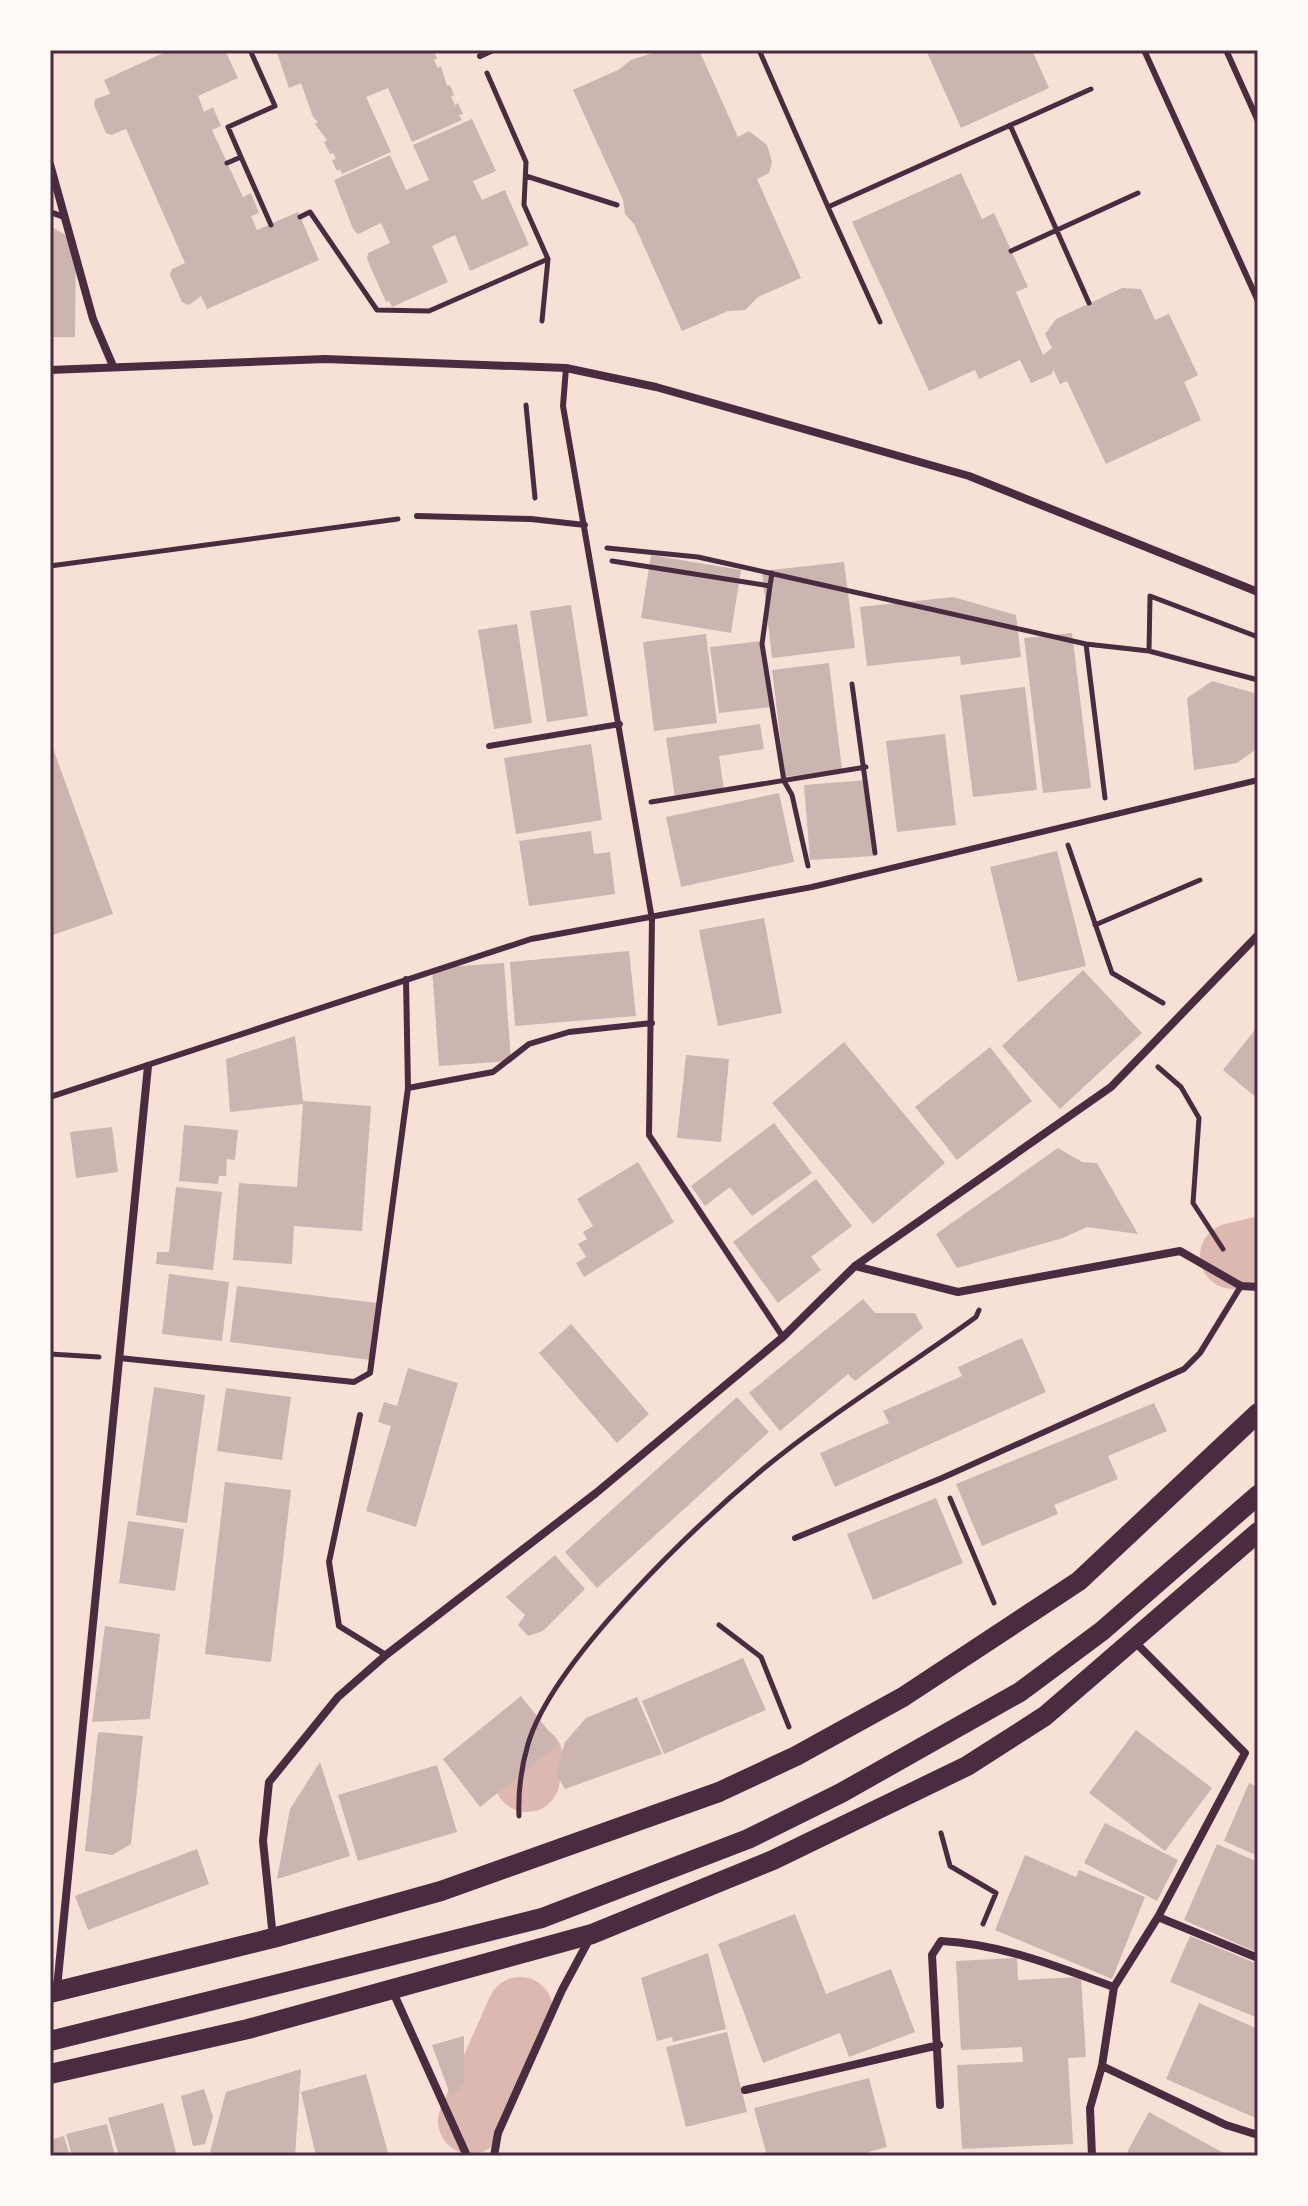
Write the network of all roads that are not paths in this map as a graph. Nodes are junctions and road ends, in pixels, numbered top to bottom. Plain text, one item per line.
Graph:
1 (493, 50) edge
2 (1144, 50) edge
3 (1226, 50) edge
4 (480, 56) road end
5 (1258, 121) edge
6 (50, 164) edge
7 (50, 212) edge
8 (64, 217) junction
9 (1258, 301) edge
10 (113, 366) junction
11 (566, 368) junction
12 (50, 370) edge
13 (417, 516) road end
14 (585, 525) junction
15 (1258, 592) edge
16 (620, 724) junction
17 (489, 746) dead end
18 (1258, 780) edge
19 (652, 919) junction
20 (1258, 935) edge
21 (406, 979) junction
22 (652, 1023) junction
23 (148, 1066) junction
24 (408, 1088) junction
25 (50, 1097) edge
26 (855, 1266) junction
27 (1241, 1286) junction
28 (1258, 1287) edge
29 (783, 1337) junction
30 (119, 1358) junction
31 (1258, 1413) edge
32 (360, 1415) dead end
33 (1258, 1495) edge
34 (1258, 1532) edge
35 (795, 1538) dead end
36 (1133, 1641) junction
37 (386, 1655) junction
38 (1158, 1917) junction
39 (592, 1934) junction
40 (273, 1938) junction
41 (1258, 1958) edge
42 (1114, 1987) junction
43 (54, 1992) edge
44 (393, 1992) junction
45 (50, 2041) edge
46 (939, 2045) junction
47 (1102, 2066) junction
48 (50, 2074) edge
49 (745, 2090) dead end
50 (940, 2105) dead end
51 (1258, 2135) edge
52 (467, 2156) edge
53 (494, 2156) edge
54 (1092, 2156) edge

1 - 4 lane
2 - 9 lane
3 - 5 lane
6 - 8 street
7 - 8 lane
8 - 10 street
10 - 11 street
10 - 12 street
11 - 14 lane
11 - 15 street
13 - 14 lane
14 - 16 lane
16 - 17 lane
16 - 19 lane
18 - 19 lane
19 - 21 lane
19 - 22 lane
20 - 26 street
21 - 23 lane
21 - 24 lane
22 - 24 lane
22 - 29 lane
23 - 25 lane
23 - 30 street
24 - 30 lane
26 - 27 street
26 - 29 street
27 - 28 street
27 - 35 lane
29 - 37 street
30 - 43 street
31 - 40 main road
32 - 37 lane
33 - 45 main road
34 - 36 main road
36 - 38 street
36 - 39 main road
37 - 40 street
38 - 41 street
38 - 42 street
39 - 44 main road
39 - 53 street
40 - 43 main road
42 - 46 street
42 - 47 street
44 - 48 main road
44 - 52 street
46 - 49 street
46 - 50 street
47 - 51 street
47 - 54 street

